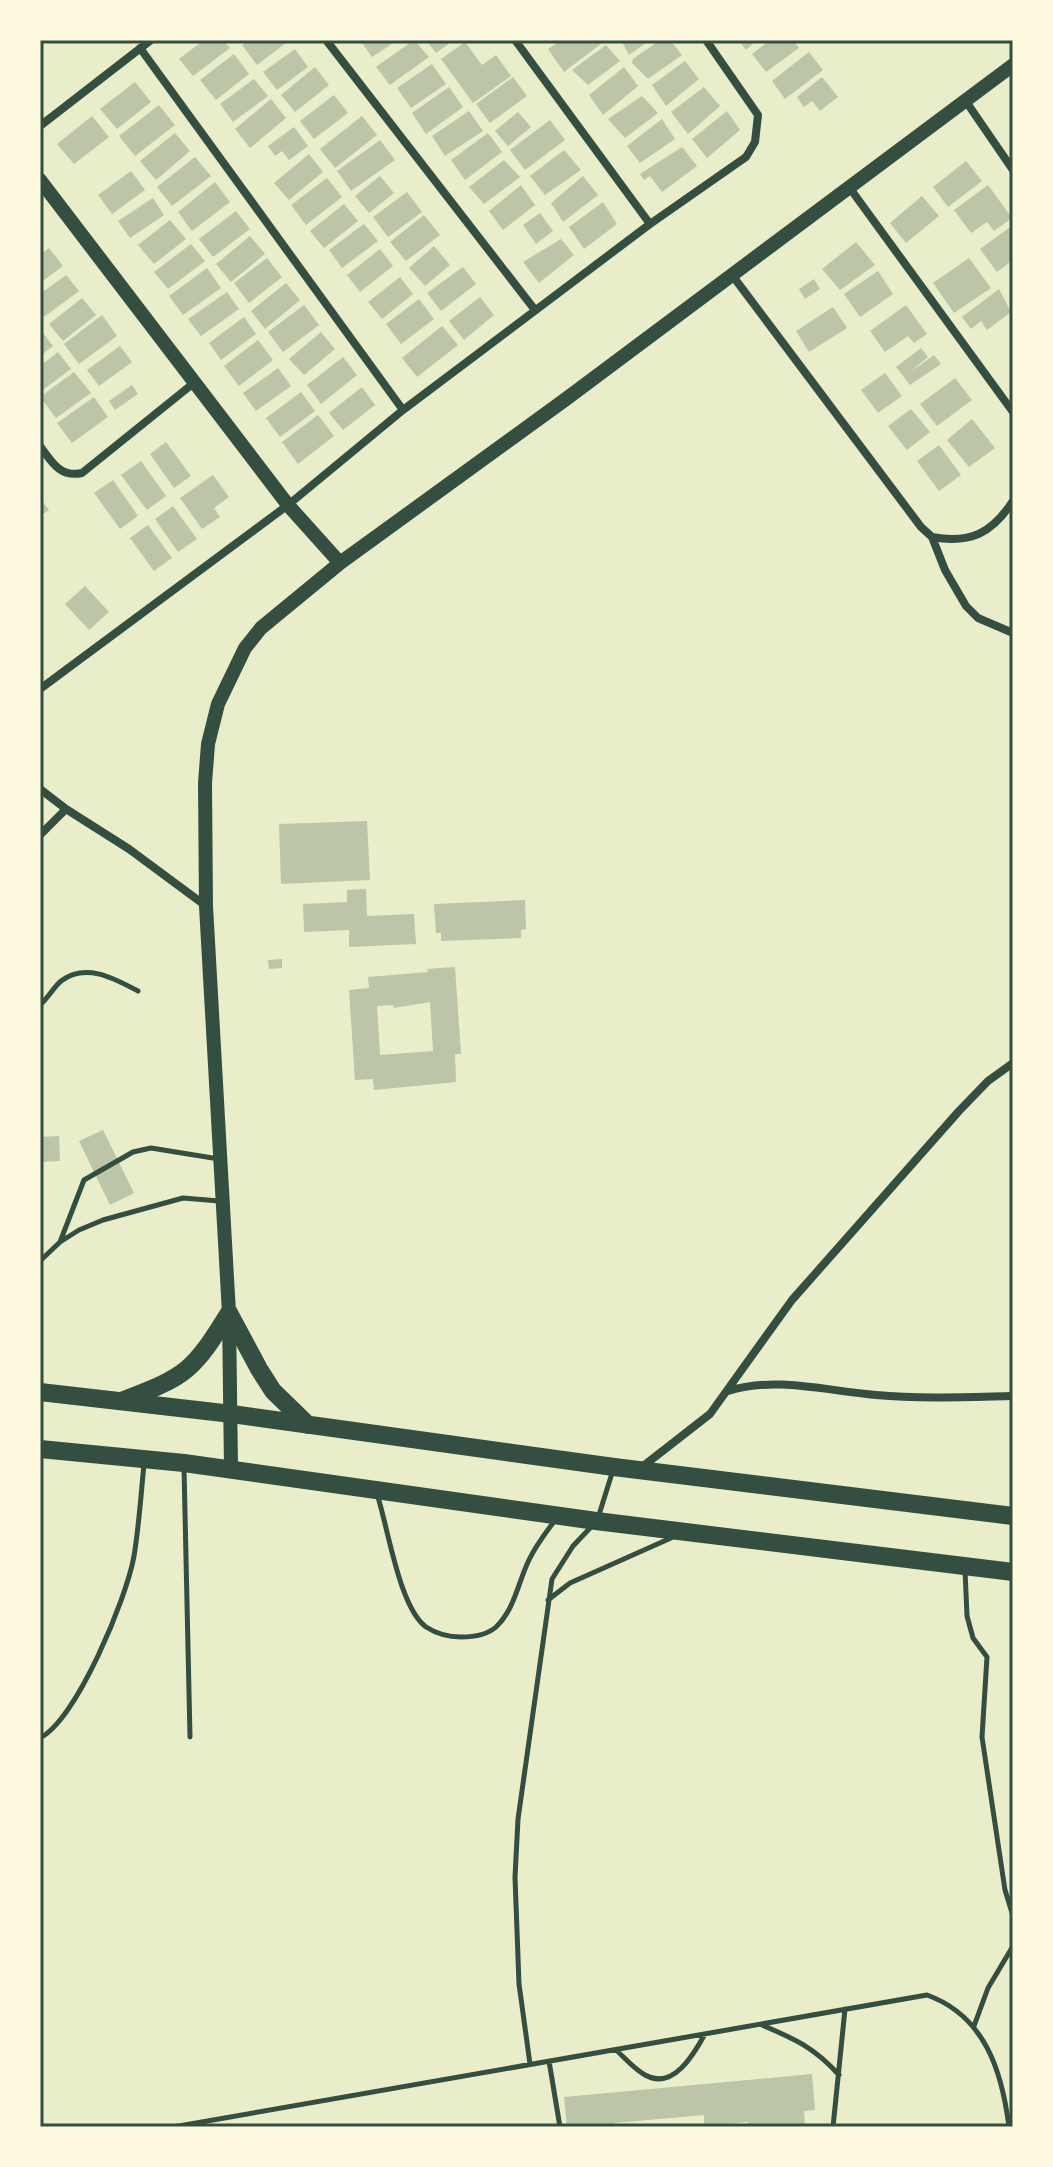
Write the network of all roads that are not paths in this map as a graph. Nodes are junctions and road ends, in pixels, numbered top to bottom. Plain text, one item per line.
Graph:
1 (151, 40) edge
2 (326, 40) edge
3 (515, 40) edge
4 (706, 40) edge
5 (140, 48) junction
6 (1013, 65) edge
7 (965, 100) junction
8 (40, 126) edge
9 (1013, 170) edge
10 (40, 180) edge
11 (849, 187) junction
12 (650, 224) junction
13 (732, 275) junction
14 (535, 310) junction
15 (196, 382) junction
16 (403, 410) junction
17 (1013, 412) edge
18 (40, 446) edge
19 (1013, 501) edge
20 (288, 505) junction
21 (932, 537) junction
22 (340, 563) junction
23 (1013, 633) edge
24 (42, 684) edge
25 (40, 789) edge
26 (66, 809) junction
27 (40, 835) edge
28 (206, 906) junction
29 (138, 991) dead end
30 (40, 1005) edge
31 (1013, 1063) edge
32 (220, 1159) junction
33 (221, 1201) junction
34 (60, 1242) junction
35 (40, 1261) edge
36 (229, 1313) junction
37 (727, 1391) junction
38 (40, 1392) edge
39 (1013, 1396) edge
40 (118, 1402) junction
41 (232, 1414) junction
42 (308, 1425) junction
43 (40, 1449) edge
44 (145, 1459) junction
45 (184, 1463) junction
46 (614, 1467) junction
47 (231, 1469) junction
48 (638, 1470) junction
49 (376, 1490) junction
50 (559, 1515) junction
51 (1013, 1516) edge
52 (596, 1521) junction
53 (685, 1532) junction
54 (965, 1567) junction
55 (1013, 1572) edge
56 (547, 1600) junction
57 (190, 1737) dead end
58 (40, 1738) edge
59 (1013, 1916) edge
60 (1013, 1946) edge
61 (845, 2008) junction
62 (761, 2024) junction
63 (974, 2026) junction
64 (705, 2034) junction
65 (616, 2049) junction
66 (549, 2060) junction
67 (530, 2064) junction
68 (839, 2075) junction
69 (173, 2127) edge
70 (560, 2127) edge
71 (833, 2127) edge
72 (1009, 2127) edge

1 - 5 street
2 - 14 street
3 - 12 street
4 - 12 street
5 - 8 street
5 - 16 street
6 - 7 street
7 - 9 street
7 - 11 street
10 - 15 street
11 - 13 street
11 - 17 street
12 - 14 street
13 - 21 street
13 - 22 street
14 - 16 street
15 - 18 street
15 - 20 street
16 - 20 street
19 - 21 street
20 - 22 street
20 - 24 street
21 - 23 street
22 - 28 street
25 - 26 street
26 - 27 street
26 - 28 street
28 - 32 street
29 - 30 lane
31 - 37 street
32 - 33 street
32 - 34 lane
33 - 34 lane
33 - 36 street
34 - 35 lane
36 - 40 highway
36 - 41 street
36 - 42 highway
37 - 39 street
37 - 48 street
38 - 40 highway
40 - 41 highway
41 - 42 highway
41 - 47 street
42 - 46 highway
43 - 44 highway
44 - 45 highway
44 - 58 lane
45 - 47 highway
45 - 57 lane
46 - 48 highway
46 - 52 lane
47 - 49 highway
48 - 51 highway
49 - 50 highway
49 - 50 lane
50 - 52 highway
52 - 53 highway
52 - 56 lane
53 - 54 highway
53 - 56 lane
54 - 55 highway
54 - 59 lane
56 - 67 lane
60 - 63 lane
61 - 62 lane
61 - 63 lane
61 - 68 lane
62 - 64 lane
62 - 68 lane
63 - 72 lane
64 - 65 lane
64 - 65 lane
65 - 66 lane
66 - 67 lane
66 - 70 lane
67 - 69 lane
68 - 71 lane

